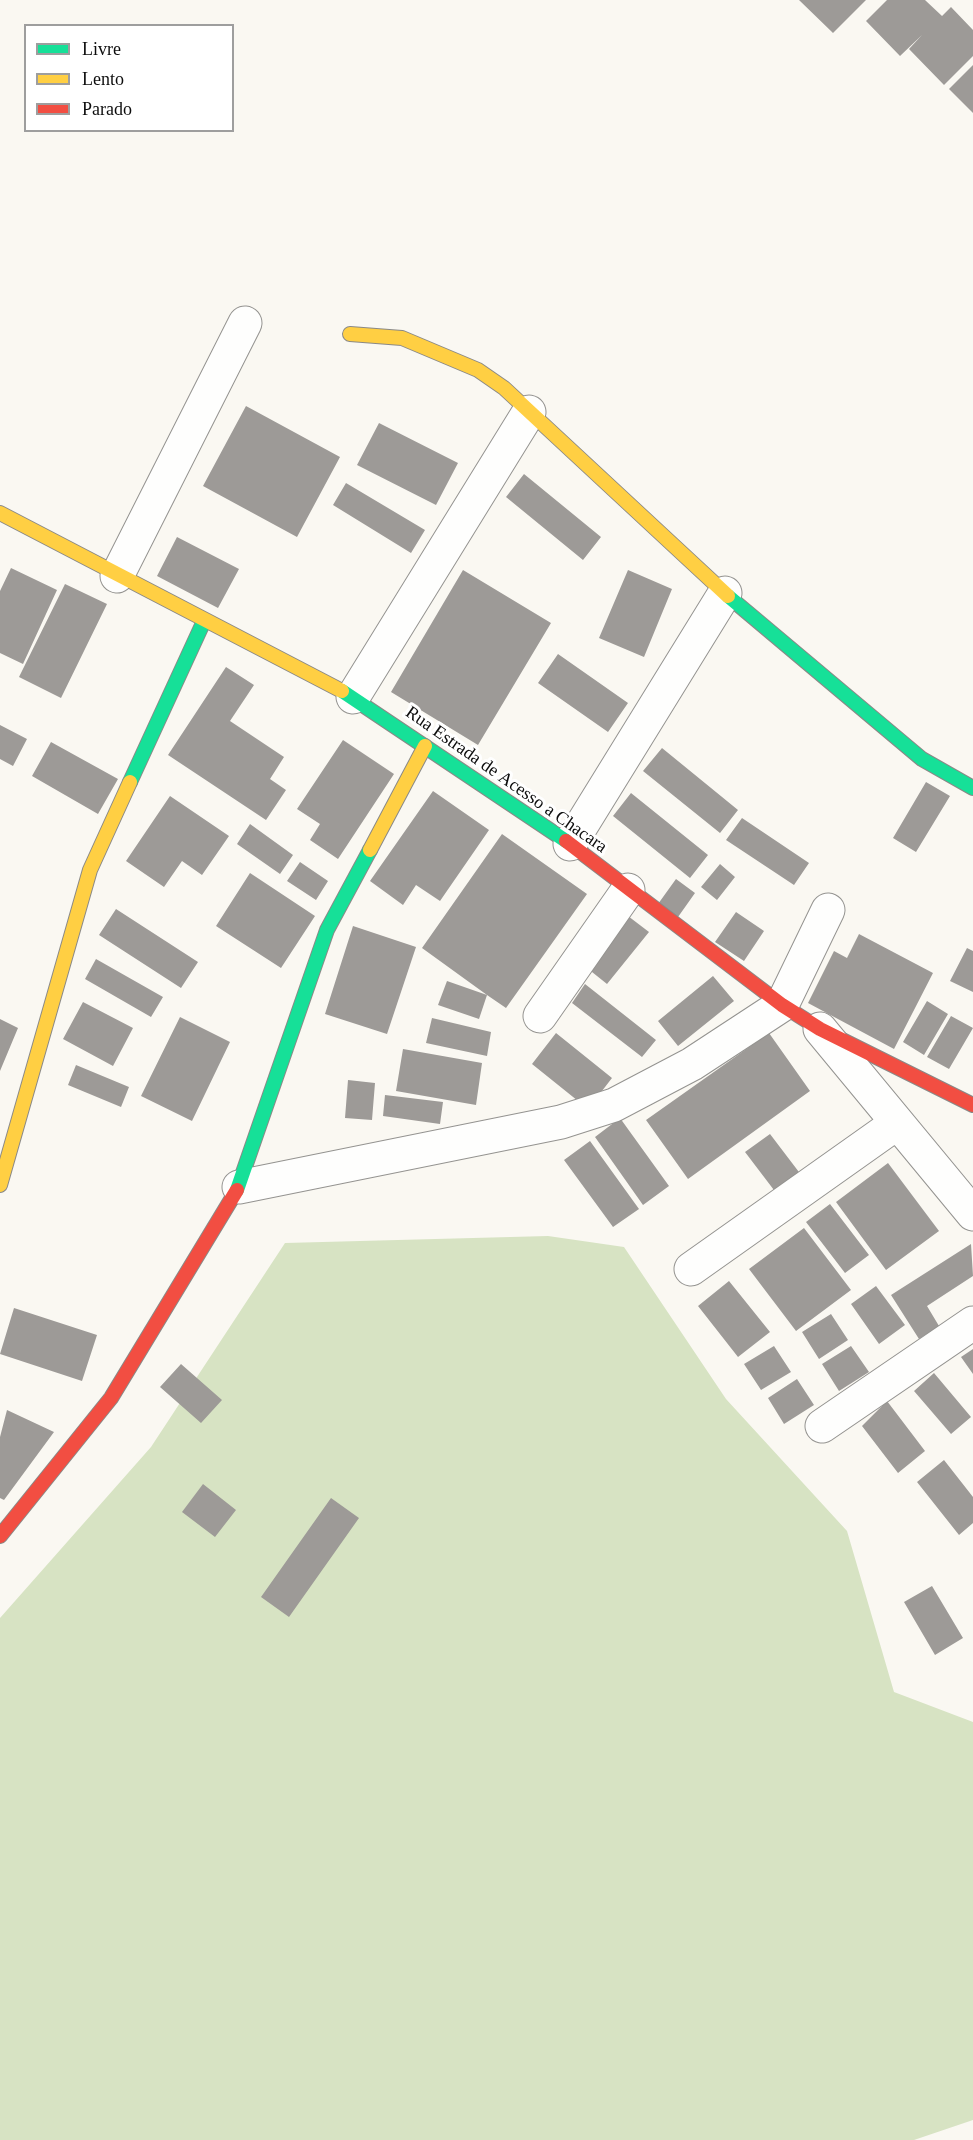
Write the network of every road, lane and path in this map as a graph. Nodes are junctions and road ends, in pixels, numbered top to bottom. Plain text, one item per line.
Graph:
1 (245, 323) dead end
2 (350, 334) dead end
3 (529, 412) junction
4 (0, 513) edge
5 (117, 576) junction
6 (725, 593) junction
7 (204, 621) junction
8 (353, 697) junction
9 (425, 746) junction
10 (973, 788) edge
11 (570, 844) junction
12 (628, 890) junction
13 (828, 910) dead end
14 (782, 1005) junction
15 (540, 1016) dead end
16 (820, 1029) junction
17 (973, 1105) edge
18 (897, 1123) junction
19 (0, 1185) edge
20 (239, 1186) junction
21 (973, 1214) edge
22 (691, 1269) dead end
23 (973, 1323) edge
24 (822, 1426) dead end
25 (0, 1536) edge

1 - 5 street
2 - 3 street
3 - 6 street
3 - 8 street
4 - 5 street, Rua Estrada de Acesso a Chacara
5 - 7 street, Rua Estrada de Acesso a Chacara
6 - 10 street
6 - 11 street
7 - 8 street, Rua Estrada de Acesso a Chacara
7 - 19 street
8 - 9 street, Rua Estrada de Acesso a Chacara
9 - 11 street, Rua Estrada de Acesso a Chacara
9 - 20 street
11 - 12 street, Rua Estrada de Acesso a Chacara
12 - 14 street, Rua Estrada de Acesso a Chacara
12 - 15 street
13 - 14 street
14 - 16 street, Rua Estrada de Acesso a Chacara
14 - 20 street
16 - 17 street, Rua Estrada de Acesso a Chacara
16 - 18 street
18 - 21 street
18 - 22 street
20 - 25 street
23 - 24 street

